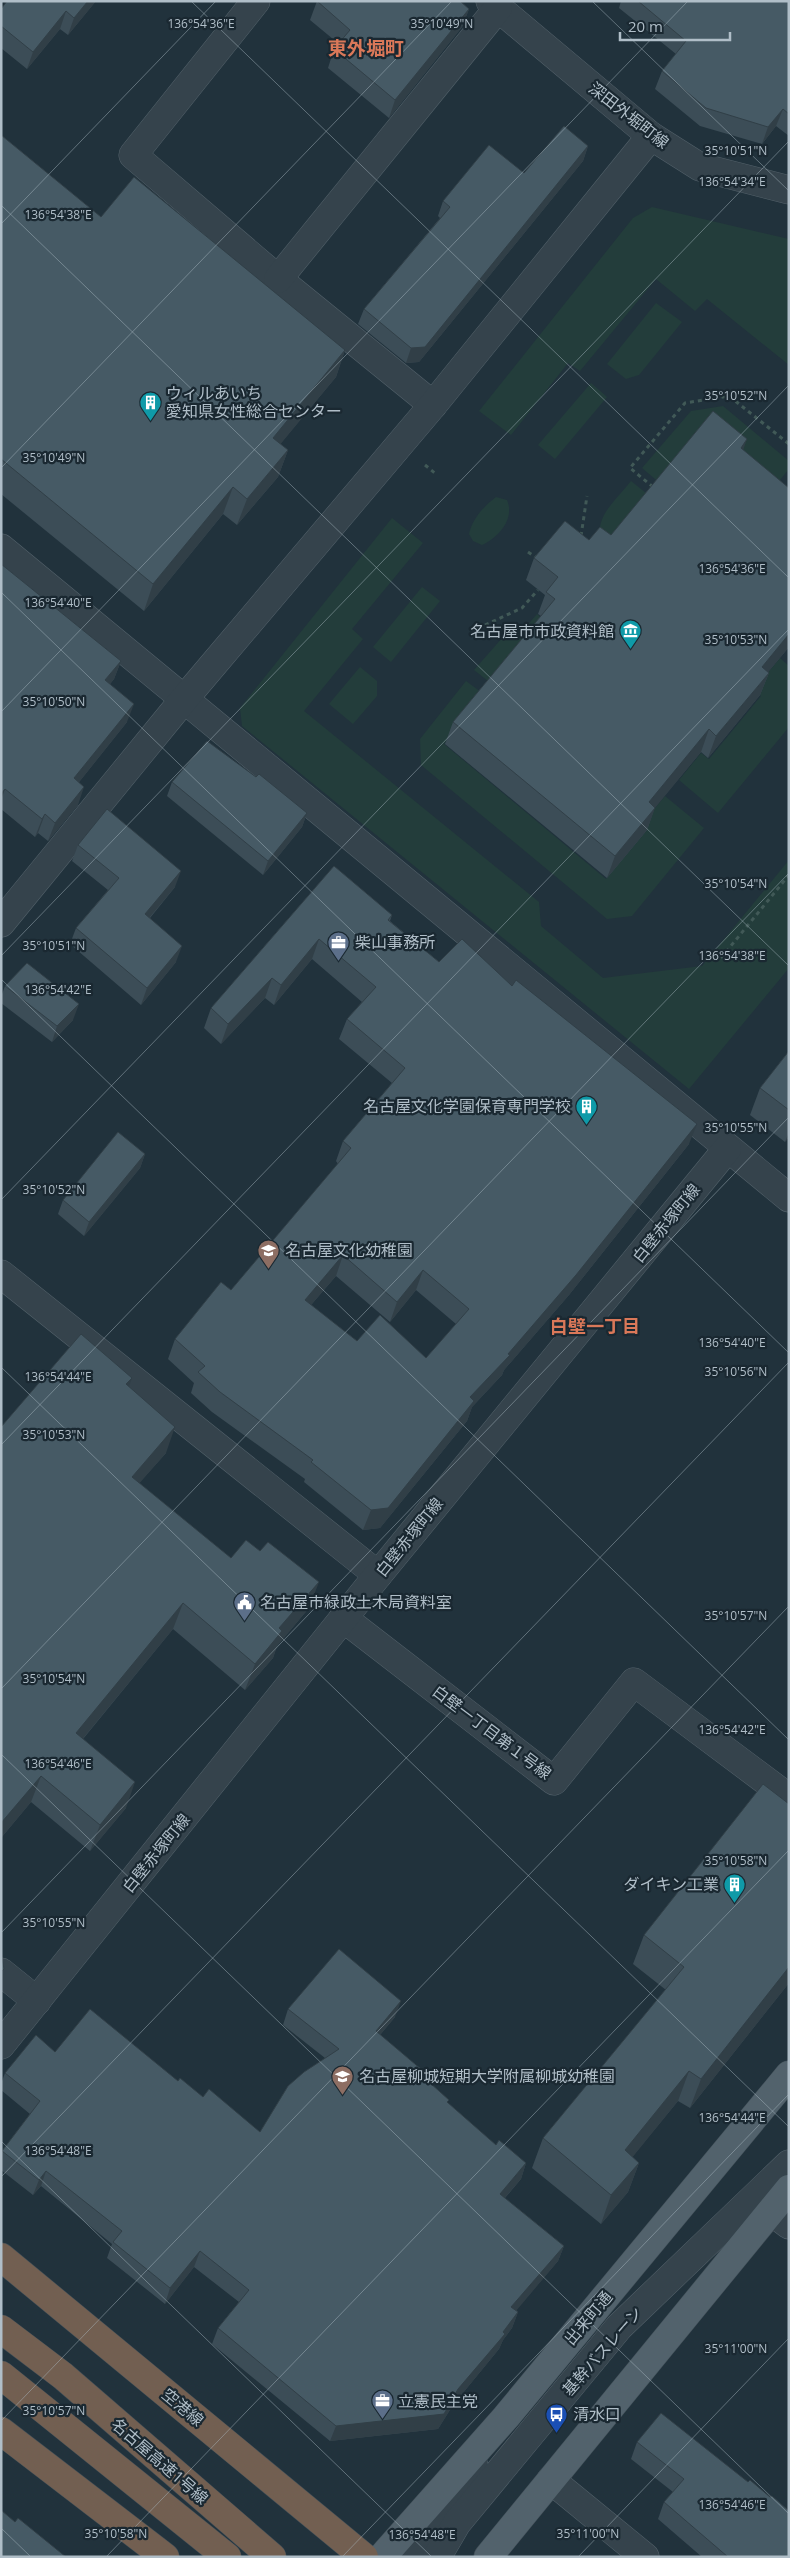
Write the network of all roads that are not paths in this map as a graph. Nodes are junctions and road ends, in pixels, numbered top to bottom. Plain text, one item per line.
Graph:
1 (256, 1) edge
2 (494, 4) edge
3 (652, 136) junction
4 (789, 190) edge
5 (278, 279) junction
6 (433, 405) junction
7 (1, 548) edge
8 (186, 698) junction
9 (1, 922) edge
10 (727, 1149) junction
11 (789, 1198) edge
12 (1, 1274) edge
13 (378, 1575) junction
14 (343, 1618) junction
15 (789, 1798) edge
16 (1, 1972) edge
17 (37, 2001) junction
18 (1, 2044) edge
19 (789, 2075) edge
20 (789, 2164) edge
21 (789, 2189) edge
22 (781, 2218) edge
23 (1, 2257) edge
24 (1, 2310) edge
25 (1, 2328) edge
26 (1, 2374) edge
27 (62, 2376) junction
28 (506, 2417) junction
29 (1, 2430) edge
30 (551, 2480) junction
31 (165, 2557) edge
32 (226, 2557) edge
33 (272, 2557) edge
34 (364, 2557) edge
35 (382, 2557) edge
36 (414, 2557) edge
37 (437, 2557) edge
38 (488, 2557) edge
39 (645, 2557) edge

1 - 5 street
2 - 3 street, 深田外堀町線
2 - 5 street
3 - 4 street, 深田外堀町線
3 - 6 street
5 - 6 street
6 - 8 street
7 - 8 street
8 - 9 street
8 - 10 street
10 - 11 street
10 - 13 street, 白壁赤塚町線
12 - 13 street
13 - 14 street, 白壁赤塚町線
14 - 15 street, 白壁一丁目第１号線
14 - 17 street, 白壁赤塚町線
16 - 17 street
17 - 18 street, 白壁赤塚町線
19 - 28 main road, 出来町通
20 - 37 street, 基幹バスレーン
21 - 22 main road
22 - 30 main road
23 - 34 highway, 空港線
24 - 27 highway
25 - 27 highway, 名古屋高速1号線
26 - 32 highway, 名古屋高速1号線
27 - 33 highway, 名古屋高速1号線
28 - 35 main road, 出来町通
28 - 36 street
29 - 31 highway
30 - 38 main road
30 - 39 street

